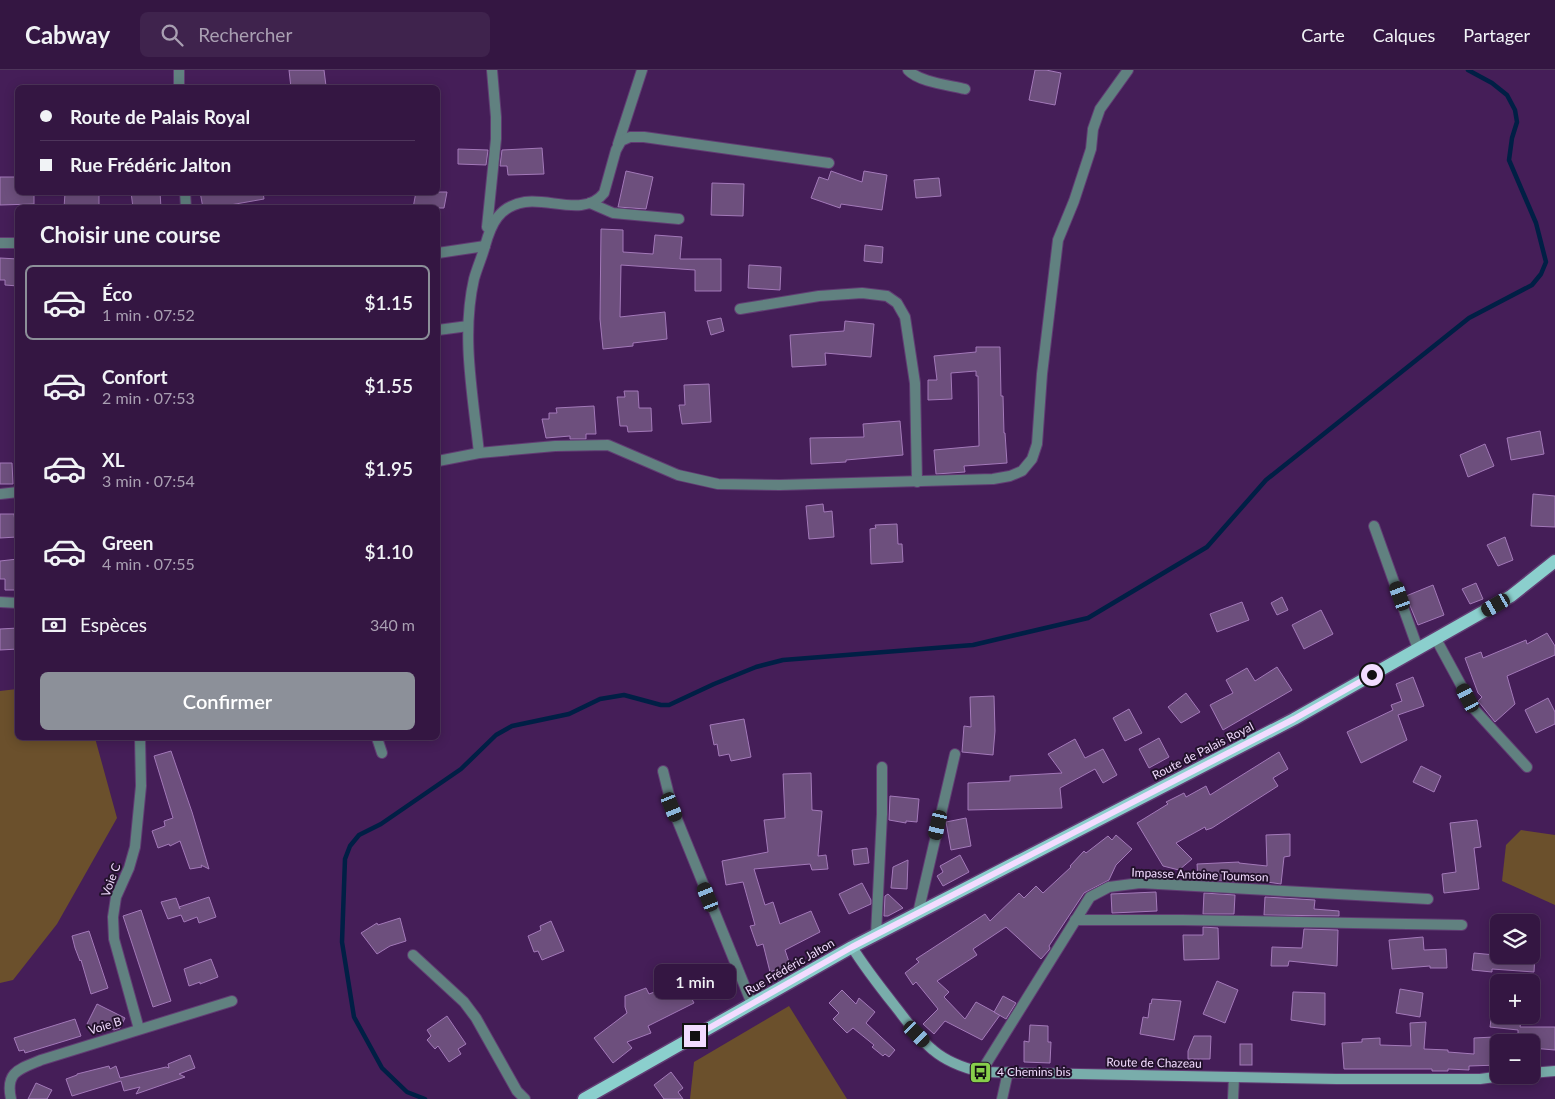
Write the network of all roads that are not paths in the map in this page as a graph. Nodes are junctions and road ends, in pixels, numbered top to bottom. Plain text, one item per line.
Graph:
1 (179, 70) edge
2 (492, 70) edge
3 (642, 70) edge
4 (908, 70) edge
5 (1128, 70) edge
6 (179, 85) edge
7 (964, 89) dead end
8 (616, 150) junction
9 (829, 163) dead end
10 (590, 204) junction
11 (679, 220) dead end
12 (486, 235) junction
13 (15, 243) edge
14 (0, 244) edge
15 (485, 246) junction
16 (440, 253) edge
17 (740, 308) dead end
18 (468, 326) junction
19 (440, 330) edge
20 (480, 453) junction
21 (440, 461) edge
22 (917, 482) junction
23 (15, 492) edge
24 (0, 494) edge
25 (1374, 526) dead end
26 (1555, 561) edge
27 (0, 602) edge
28 (15, 603) edge
29 (1436, 639) junction
30 (1418, 649) junction
31 (140, 740) edge
32 (378, 740) edge
33 (382, 754) dead end
34 (955, 754) dead end
35 (882, 767) dead end
36 (1527, 768) dead end
37 (663, 771) dead end
38 (1428, 899) dead end
39 (918, 913) junction
40 (1075, 920) junction
41 (1462, 925) dead end
42 (876, 935) junction
43 (852, 947) junction
44 (413, 955) dead end
45 (232, 1001) dead end
46 (752, 1004) junction
47 (139, 1029) junction
48 (1555, 1071) edge
49 (981, 1072) junction
50 (1008, 1072) junction
51 (1540, 1072) edge
52 (1234, 1077) junction
53 (1490, 1078) edge
54 (11, 1099) edge
55 (525, 1099) edge
56 (584, 1099) edge
57 (1002, 1099) edge
58 (1233, 1099) edge

1 - 6 street
2 - 12 street
3 - 8 street
4 - 7 street
5 - 22 street
8 - 9 street
8 - 10 street
10 - 11 street
10 - 12 street
12 - 15 street
13 - 14 street
15 - 16 street
15 - 18 street
17 - 22 street
18 - 19 street
18 - 20 street
20 - 21 street
20 - 22 street
23 - 24 street
25 - 30 street
26 - 29 main road, Route de Palais Royal
27 - 28 street
29 - 30 main road, Route de Palais Royal
29 - 36 street
30 - 39 main road, Route de Palais Royal
31 - 47 street, Voie C
32 - 33 street
34 - 39 street
35 - 42 street
37 - 46 street
38 - 40 street, Impasse Antoine Toumson
39 - 42 main road, Route de Palais Royal
40 - 41 street
40 - 49 street, Impasse Antoine Toumson
42 - 43 main road, Route de Palais Royal
43 - 46 main road, Rue Frédéric Jalton
43 - 49 main road, Route de Chazeau
44 - 55 street
45 - 47 street, Voie B
46 - 56 main road, Rue Frédéric Jalton
47 - 54 street, Voie B
48 - 51 main road
49 - 50 main road, Route de Chazeau
50 - 52 main road, Route de Chazeau
50 - 57 street
52 - 53 main road, Route de Chazeau
52 - 58 street

